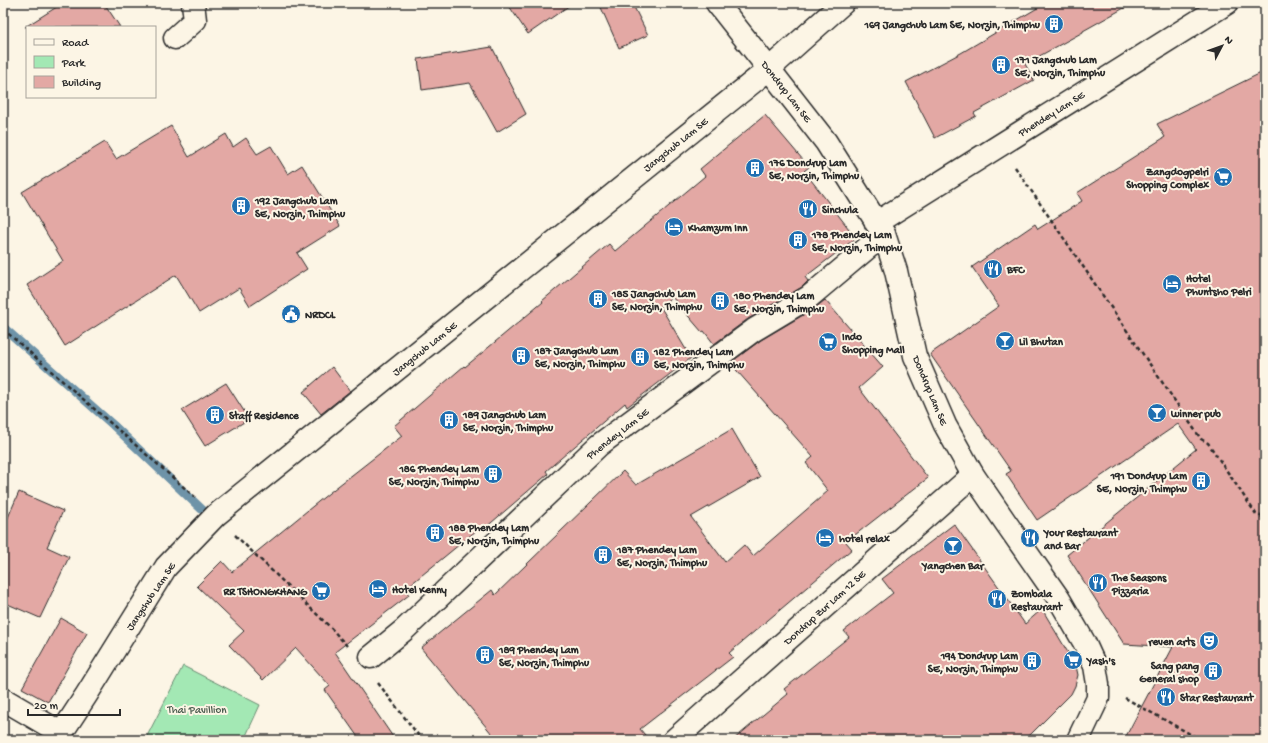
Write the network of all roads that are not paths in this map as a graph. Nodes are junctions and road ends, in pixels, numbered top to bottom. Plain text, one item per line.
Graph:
1 (193, 3) edge
2 (717, 3) edge
3 (843, 3) edge
4 (1227, 3) edge
5 (175, 38) dead end
6 (769, 69) junction
7 (880, 229) junction
8 (974, 475) junction
9 (361, 654) road end
10 (3, 698) edge
11 (59, 736) edge
12 (674, 740) edge
13 (1078, 740) edge

1 - 5 main road
2 - 6 main road, Dondrup Lam SE
3 - 6 main road, Jangchub Lam SE
4 - 7 main road, Phendey Lam SE
6 - 7 main road, Dondrup Lam SE
6 - 11 main road, Jangchub Lam SE
7 - 8 main road, Dondrup Lam SE
7 - 9 main road, Phendey Lam SE
8 - 12 main road, Dondrup Zur Lam 12 SE
8 - 13 main road, Dondrup Lam SE
10 - 11 main road

